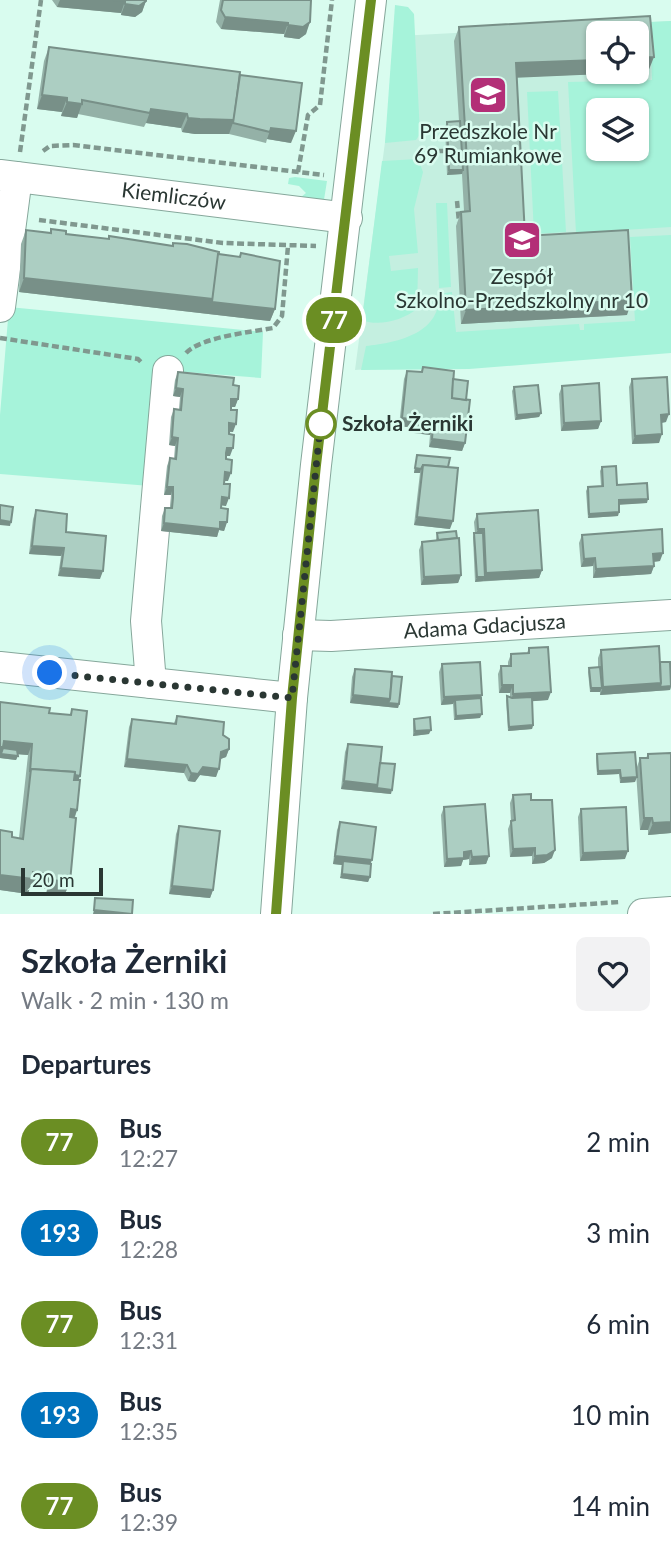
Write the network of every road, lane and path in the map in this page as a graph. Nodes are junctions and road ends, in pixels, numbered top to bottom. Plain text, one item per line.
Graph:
1 (41, 0) edge
2 (332, 0) edge
3 (371, 0) edge
4 (439, 151) dead end
5 (454, 151) edge
6 (12, 172) edge
7 (298, 172) junction
8 (331, 176) dead end
9 (457, 201) dead end
10 (28, 218) dead end
11 (346, 218) junction
12 (459, 226) edge
13 (0, 307) edge
14 (0, 338) edge
15 (167, 379) junction
16 (671, 615) edge
17 (298, 635) junction
18 (0, 667) edge
19 (151, 683) junction
20 (292, 698) junction
21 (637, 908) edge
22 (671, 912) edge
23 (276, 914) edge
24 (433, 914) edge

1 - 6 path
2 - 7 path
3 - 11 street
4 - 5 path
6 - 7 path
6 - 11 street, Kiemliczów
6 - 13 street
7 - 8 path
9 - 12 path
10 - 15 path
11 - 17 street
14 - 15 path
15 - 19 street
16 - 17 street, Adama Gdacjusza
17 - 20 street
18 - 19 street
19 - 20 street
20 - 23 street
21 - 22 street
21 - 24 path

